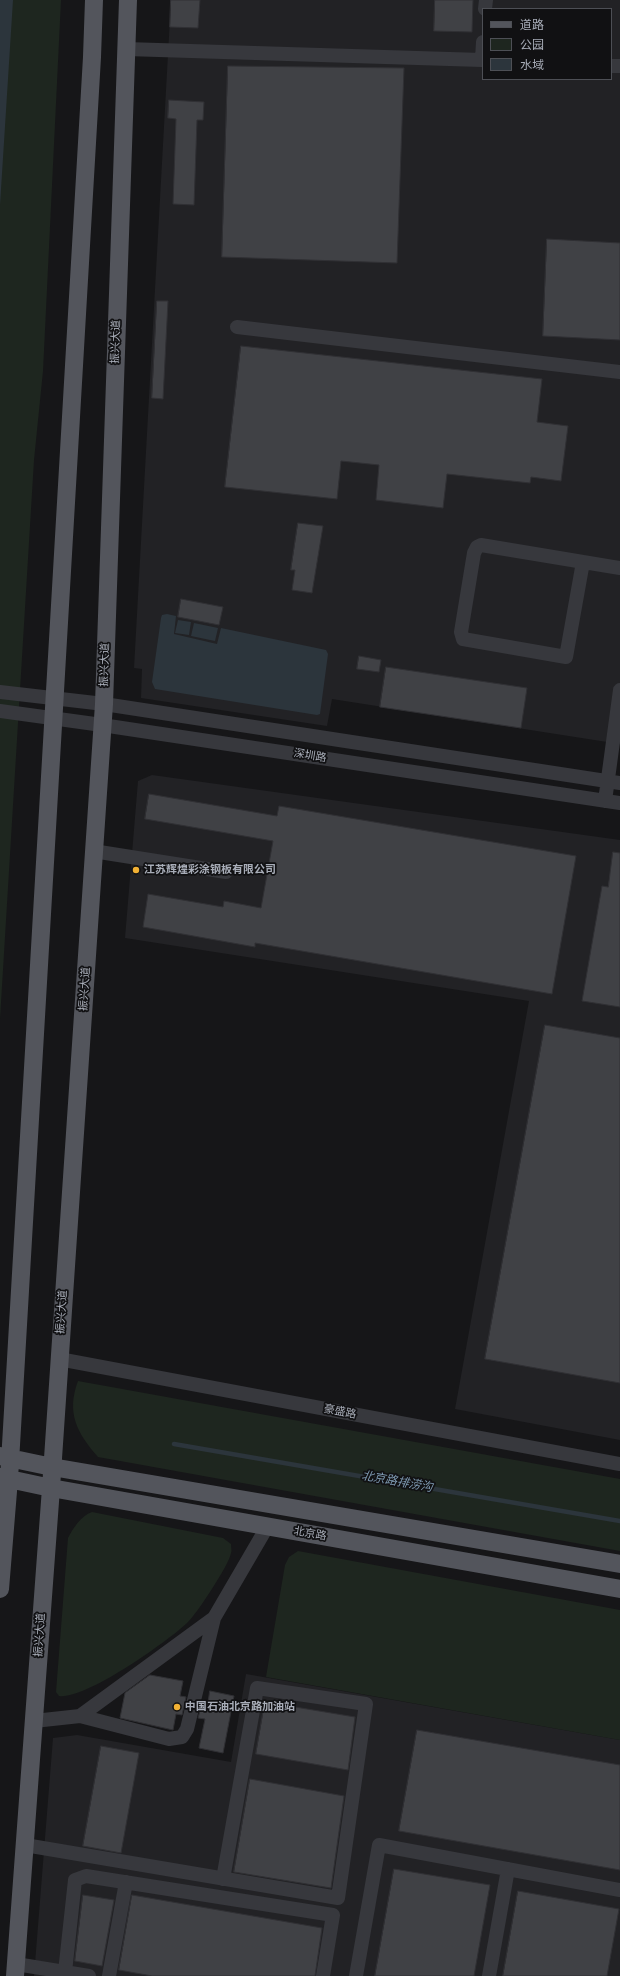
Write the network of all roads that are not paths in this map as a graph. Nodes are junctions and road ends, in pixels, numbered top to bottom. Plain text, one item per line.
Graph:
1 (94, 0) edge
2 (128, 0) edge
3 (126, 49) junction
4 (482, 60) edge
5 (237, 327) dead end
6 (620, 372) edge
7 (583, 562) junction
8 (620, 568) edge
9 (620, 690) edge
10 (5, 693) edge
11 (54, 698) junction
12 (104, 704) junction
13 (4, 712) edge
14 (52, 719) junction
15 (102, 725) junction
16 (614, 782) edge
17 (604, 801) junction
18 (620, 803) edge
19 (93, 851) junction
20 (226, 872) dead end
21 (59, 1359) junction
22 (5, 1457) edge
23 (620, 1464) edge
24 (52, 1467) junction
25 (4, 1478) edge
26 (51, 1488) junction
27 (267, 1527) junction
28 (620, 1564) edge
29 (0, 1589) edge
30 (620, 1589) edge
31 (214, 1618) junction
32 (80, 1716) junction
33 (34, 1721) junction
34 (25, 1845) junction
35 (508, 1869) junction
36 (223, 1879) junction
37 (126, 1882) junction
38 (620, 1890) edge
39 (16, 1970) edge
40 (65, 1972) junction
41 (89, 1976) edge
42 (109, 1976) edge
43 (323, 1976) edge
44 (356, 1976) edge
45 (489, 1976) edge

1 - 11 main road
2 - 3 main road, 振兴大道
3 - 4 street
3 - 12 main road, 振兴大道
5 - 6 street
7 - 7 street
7 - 8 street
9 - 16 street
10 - 11 street, 深圳路
11 - 12 street, 深圳路
11 - 14 main road
12 - 15 main road, 振兴大道
12 - 16 street, 深圳路
13 - 14 street, 深圳路
14 - 15 street, 深圳路
14 - 22 main road
15 - 17 street, 深圳路
15 - 19 main road, 振兴大道
16 - 17 street
17 - 18 street, 深圳路
19 - 20 street
19 - 21 main road, 振兴大道
21 - 23 street, 豪盛路
21 - 24 main road, 振兴大道
22 - 24 main road, 北京路
22 - 25 main road
24 - 26 main road, 振兴大道
24 - 28 main road, 北京路
25 - 26 main road, 北京路
25 - 29 main road
26 - 27 main road, 北京路
26 - 33 main road, 振兴大道
27 - 30 main road, 北京路
27 - 31 street
31 - 32 street
31 - 32 street
32 - 33 street
33 - 34 main road, 振兴大道
34 - 36 street
34 - 39 main road, 振兴大道
35 - 38 street
35 - 44 street
35 - 45 street
36 - 36 street
37 - 40 street
37 - 42 street
37 - 43 street
39 - 40 street
40 - 41 street

